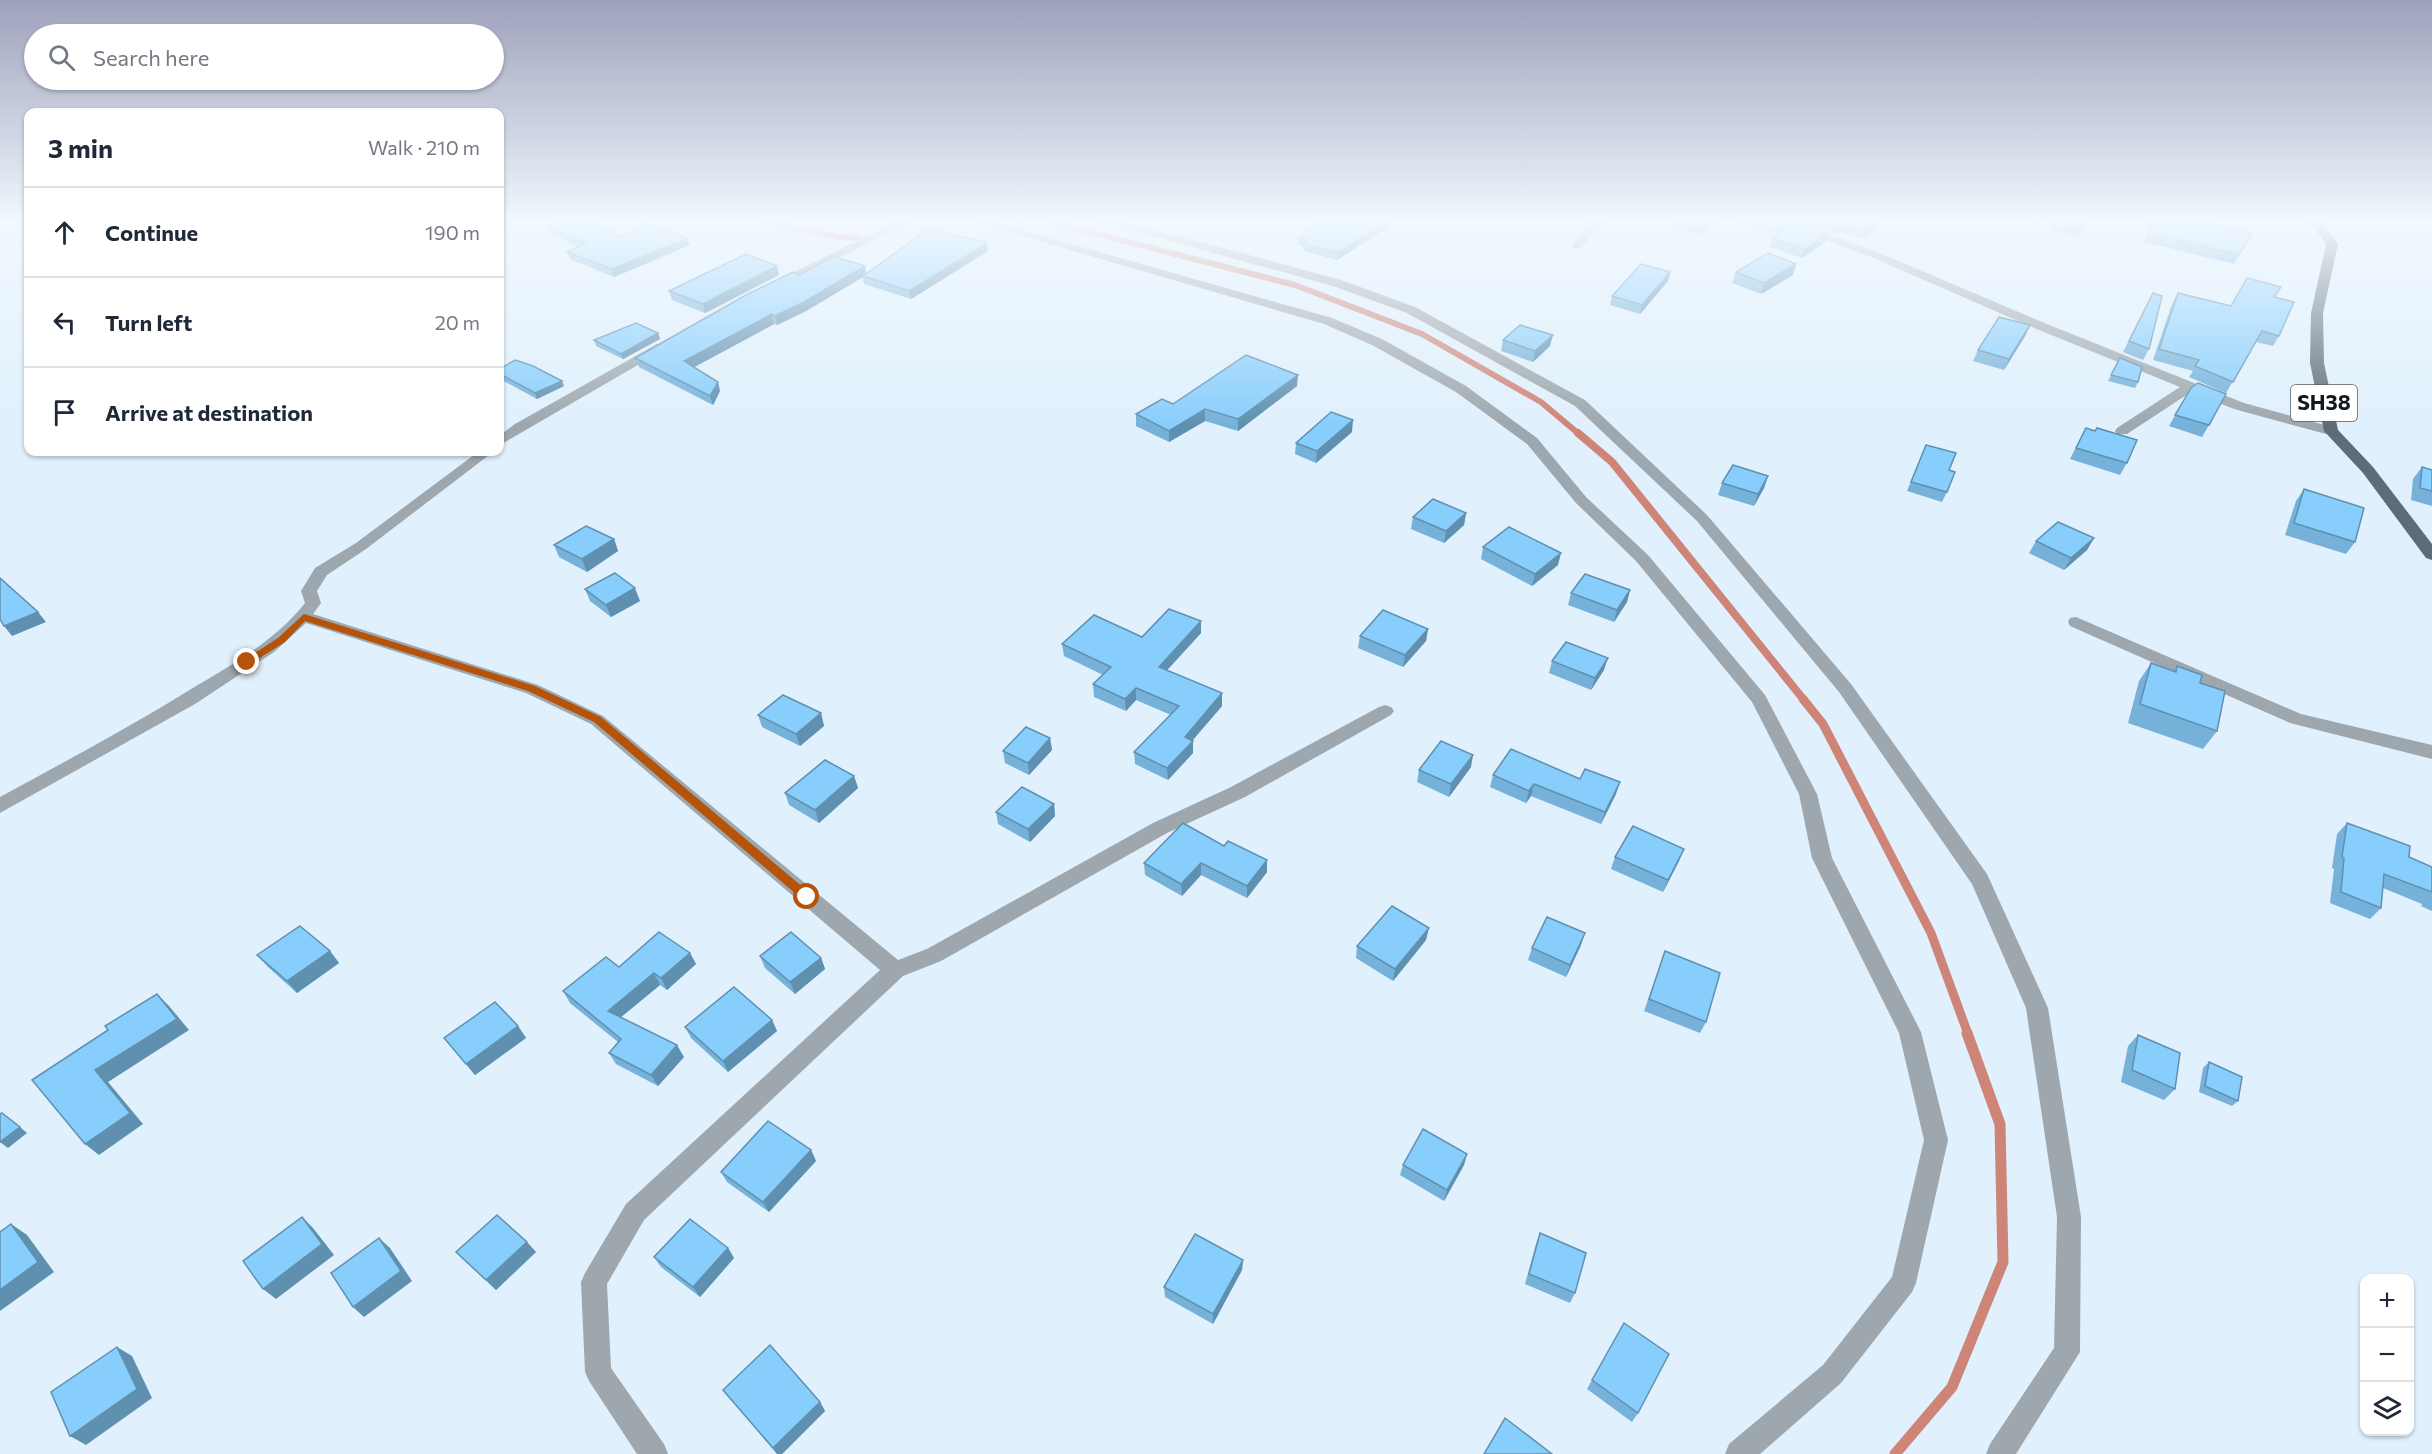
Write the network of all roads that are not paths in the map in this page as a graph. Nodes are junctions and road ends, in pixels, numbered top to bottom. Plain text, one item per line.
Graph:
1 (1218, 290) edge
2 (1356, 290) edge
3 (1956, 290) edge
4 (2322, 290) edge
5 (673, 339) edge
6 (2191, 386) junction
7 (2122, 431) dead end
8 (2331, 431) junction
9 (504, 438) edge
10 (481, 456) edge
11 (2432, 555) edge
12 (304, 617) junction
13 (2076, 622) dead end
14 (1385, 711) dead end
15 (2432, 752) edge
16 (0, 806) edge
17 (895, 970) junction
18 (654, 1454) edge
19 (1739, 1454) edge
20 (2000, 1454) edge

1 - 19 street
2 - 20 street
3 - 6 street
4 - 8 main road, SH38
5 - 9 street
6 - 7 street
6 - 8 street
8 - 11 main road, SH38
10 - 12 street
12 - 16 street
12 - 17 street
13 - 15 street
14 - 17 street
17 - 18 street

